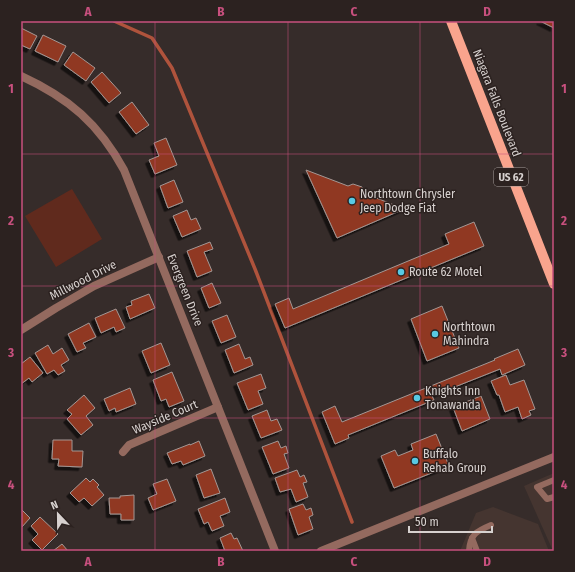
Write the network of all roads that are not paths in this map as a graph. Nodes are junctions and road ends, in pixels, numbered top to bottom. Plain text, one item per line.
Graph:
1 (451, 21) edge
2 (21, 76) edge
3 (159, 257) junction
4 (554, 284) edge
5 (21, 330) edge
6 (218, 407) junction
7 (123, 452) dead end
8 (554, 457) edge
9 (554, 480) edge
10 (554, 497) edge
11 (491, 525) dead end
12 (471, 546) edge
13 (275, 551) edge
14 (321, 551) edge
15 (477, 551) edge

1 - 4 main road, Niagara Falls Boulevard / US 62
2 - 3 street, Evergreen Drive
3 - 5 street, Millwood Drive
3 - 6 street, Evergreen Drive
6 - 7 street, Wayside Court
6 - 13 street, Evergreen Drive
8 - 14 street
9 - 10 lane
11 - 12 lane
12 - 15 lane

